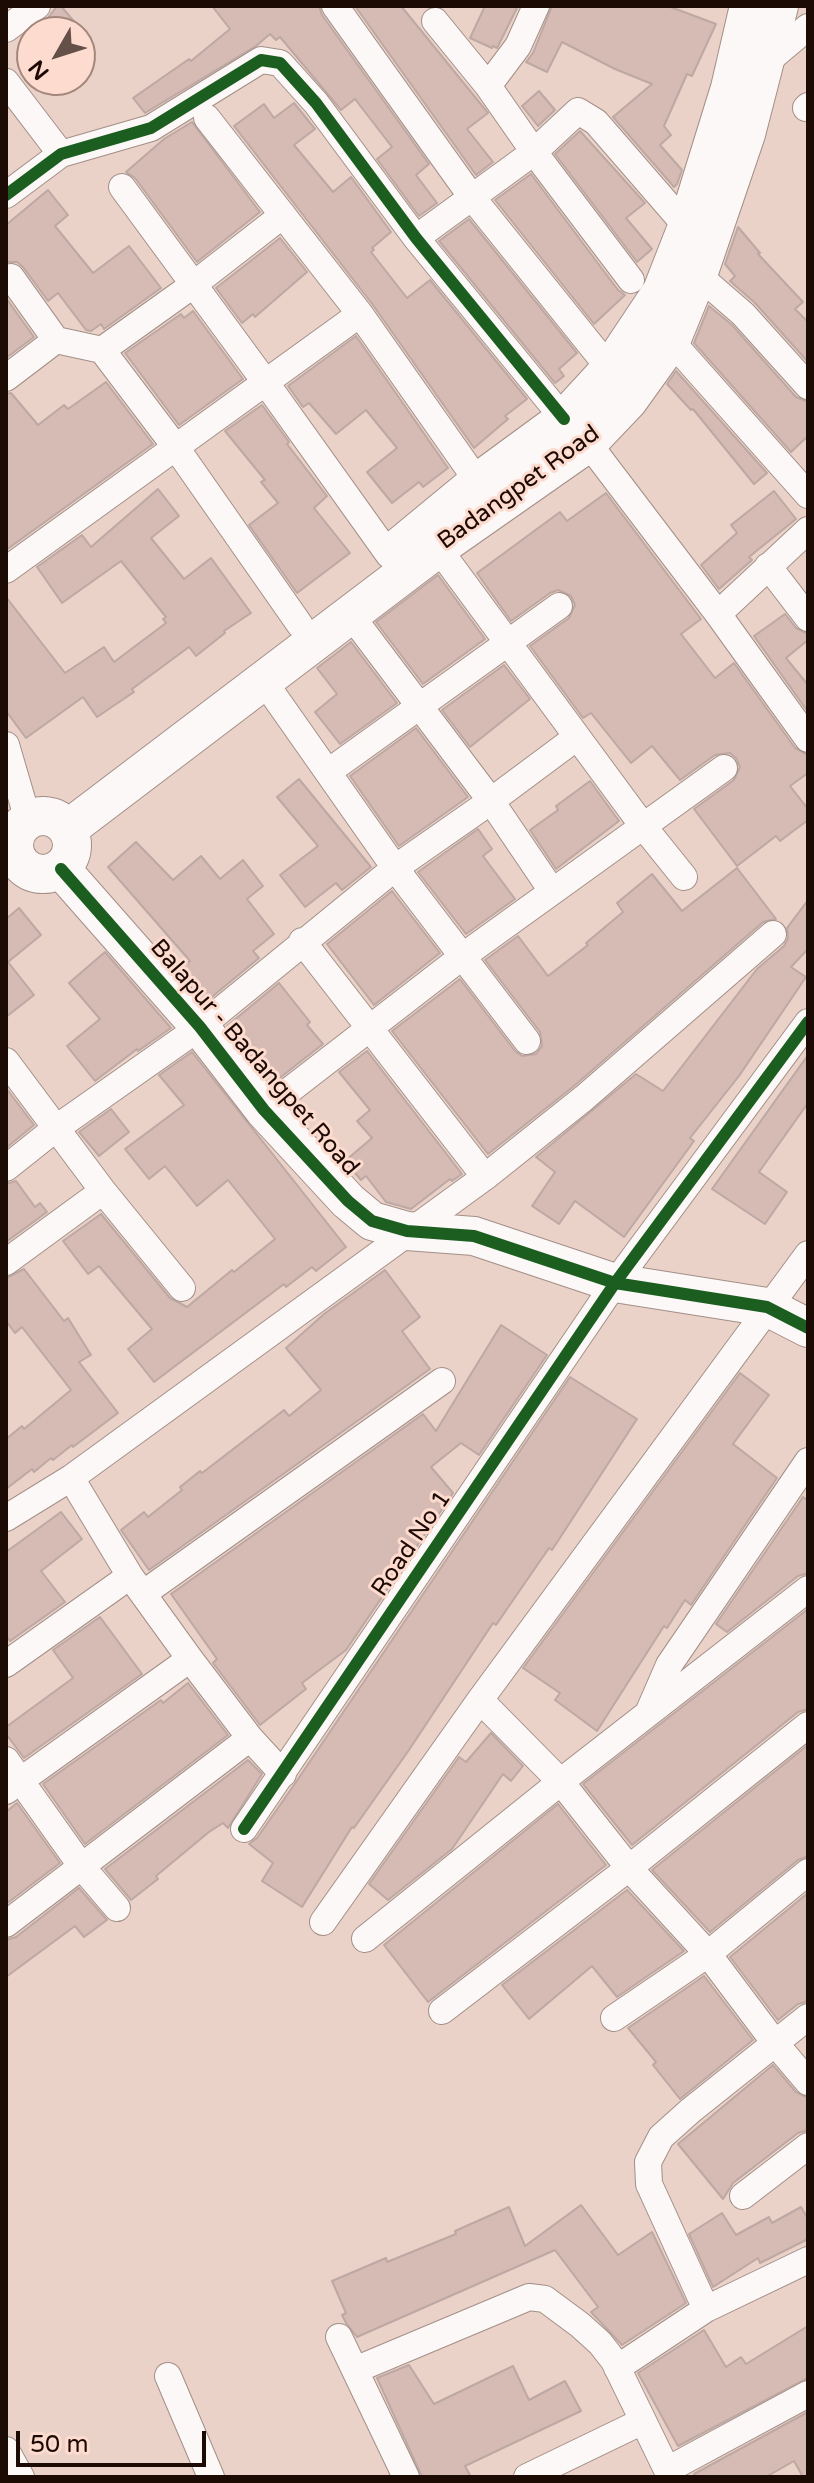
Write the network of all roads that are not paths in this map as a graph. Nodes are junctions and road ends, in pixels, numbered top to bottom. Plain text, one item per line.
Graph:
1 (37, 6) edge
2 (335, 6) edge
3 (536, 6) edge
4 (749, 6) edge
5 (779, 6) edge
6 (435, 21) dead end
7 (808, 27) edge
8 (6, 29) edge
9 (764, 64) junction
10 (6, 82) edge
11 (488, 86) junction
12 (207, 118) dead end
13 (534, 152) junction
14 (61, 154) junction
15 (122, 187) dead end
16 (6, 195) edge
17 (471, 196) junction
18 (283, 215) junction
19 (687, 227) junction
20 (416, 238) junction
21 (698, 275) junction
22 (11, 277) dead end
23 (631, 280) dead end
24 (193, 285) junction
25 (360, 314) junction
26 (56, 340) junction
27 (671, 341) junction
28 (102, 350) junction
29 (610, 369) junction
30 (6, 378) edge
31 (266, 383) junction
32 (808, 386) edge
33 (576, 431) junction
34 (177, 449) junction
35 (478, 482) junction
36 (808, 495) edge
37 (808, 530) edge
38 (438, 548) junction
39 (389, 555) junction
40 (768, 566) junction
41 (6, 570) edge
42 (559, 606) dead end
43 (350, 614) junction
44 (718, 614) junction
45 (808, 618) edge
46 (300, 625) junction
47 (509, 642) junction
48 (263, 680) junction
49 (420, 705) junction
50 (577, 737) junction
51 (808, 739) edge
52 (6, 745) edge
53 (724, 768) dead end
54 (328, 772) junction
55 (491, 801) junction
56 (643, 826) junction
57 (27, 843) edge
58 (395, 868) junction
59 (684, 877) dead end
60 (552, 891) junction
61 (773, 934) dead end
62 (302, 941) junction
63 (463, 956) junction
64 (808, 1022) edge
65 (200, 1027) junction
66 (368, 1027) junction
67 (527, 1041) dead end
68 (6, 1061) edge
69 (264, 1110) junction
70 (55, 1129) junction
71 (6, 1168) edge
72 (485, 1177) junction
73 (103, 1191) junction
74 (407, 1231) junction
75 (808, 1254) edge
76 (6, 1262) edge
77 (615, 1283) junction
78 (182, 1288) dead end
79 (767, 1307) junction
80 (808, 1328) edge
81 (442, 1381) dead end
82 (808, 1461) edge
83 (71, 1478) junction
84 (6, 1518) edge
85 (137, 1584) junction
86 (808, 1589) edge
87 (190, 1659) junction
88 (6, 1664) edge
89 (480, 1700) junction
90 (648, 1714) junction
91 (808, 1725) edge
92 (250, 1738) junction
93 (283, 1774) junction
94 (11, 1777) edge
95 (561, 1782) junction
96 (244, 1829) dead end
97 (82, 1867) junction
98 (629, 1868) junction
99 (808, 1872) edge
100 (117, 1908) dead end
101 (323, 1922) dead end
102 (6, 1924) edge
103 (365, 1939) dead end
104 (708, 1954) junction
105 (442, 2011) dead end
106 (808, 2017) edge
107 (614, 2018) dead end
108 (775, 2043) junction
109 (808, 2082) edge
110 (808, 2146) edge
111 (743, 2196) dead end
112 (808, 2260) edge
113 (706, 2309) junction
114 (339, 2337) dead end
115 (617, 2368) junction
116 (355, 2370) junction
117 (168, 2376) dead end
118 (808, 2394) edge
119 (643, 2421) junction
120 (6, 2450) edge
121 (21, 2477) edge
122 (211, 2477) edge
123 (406, 2477) edge
124 (527, 2477) edge

1 - 8 street
2 - 17 street
3 - 11 street
4 - 19 main road, Badangpet Road
5 - 9 main road, Badangpet Road
6 - 11 street
7 - 9 street
9 - 21 main road, Badangpet Road
10 - 14 street
11 - 13 street
12 - 18 street
13 - 17 street
13 - 19 street
13 - 23 street
14 - 16 street
14 - 20 street
15 - 24 street
17 - 20 street
17 - 29 street
18 - 24 street
18 - 25 street
19 - 29 main road, Badangpet Road
20 - 33 street
21 - 27 main road, Badangpet Road
21 - 32 street
22 - 26 street
24 - 28 street
24 - 31 street
25 - 31 street
25 - 35 street
26 - 28 street
26 - 30 street
27 - 33 main road, Badangpet Road
27 - 36 street
28 - 34 street
29 - 33 main road, Badangpet Road
31 - 34 street
31 - 39 street
33 - 35 main road, Badangpet Road
33 - 38 main road, Badangpet Road
33 - 44 street
34 - 41 street
34 - 46 street
35 - 39 main road, Badangpet Road
37 - 40 street
38 - 43 main road, Badangpet Road
38 - 47 street
39 - 46 main road, Badangpet Road
40 - 44 street
40 - 45 street
42 - 47 street
43 - 48 main road, Badangpet Road
43 - 49 street
44 - 51 street
46 - 57 main road, Badangpet Road
47 - 49 street
47 - 50 street
48 - 54 street
48 - 57 main road, Badangpet Road
49 - 54 street
49 - 55 street
50 - 55 street
50 - 56 street
52 - 57 street
53 - 56 street
54 - 58 street
55 - 58 street
55 - 60 street
56 - 59 street
56 - 60 street
57 - 65 main road, Balapur - Badangpet Road
58 - 62 street
58 - 63 street
60 - 63 street
61 - 72 street
62 - 65 street
62 - 66 street
63 - 66 street
63 - 67 street
64 - 77 street, Road No 1
65 - 69 main road, Balapur - Badangpet Road
65 - 70 street
66 - 69 street
66 - 72 street
68 - 70 street
69 - 74 main road, Balapur - Badangpet Road
70 - 71 street
70 - 73 street
72 - 74 street
73 - 76 street
73 - 78 street
74 - 77 main road, Balapur - Badangpet Road
74 - 83 street
75 - 79 street
77 - 79 main road, Balapur - Badangpet Road
77 - 93 street, Road No 1
79 - 80 main road, Balapur - Badangpet Road
79 - 89 street
81 - 85 street
82 - 90 street
83 - 84 street
83 - 85 street
85 - 87 street
85 - 88 street
86 - 90 street
87 - 92 street
87 - 94 street
89 - 95 street
89 - 101 street
90 - 95 street
91 - 98 street
92 - 93 street
92 - 97 street
93 - 96 street, Road No 1
94 - 97 street
95 - 98 street
95 - 103 street
97 - 100 street
97 - 102 street
98 - 104 street
98 - 105 street
99 - 104 street
104 - 107 street
104 - 108 street
106 - 108 street
108 - 109 street
108 - 113 street
110 - 111 street
112 - 113 street
113 - 115 street
114 - 116 street
115 - 116 street
115 - 119 street
116 - 123 street
117 - 122 street
118 - 119 street
119 - 124 street
120 - 121 street

